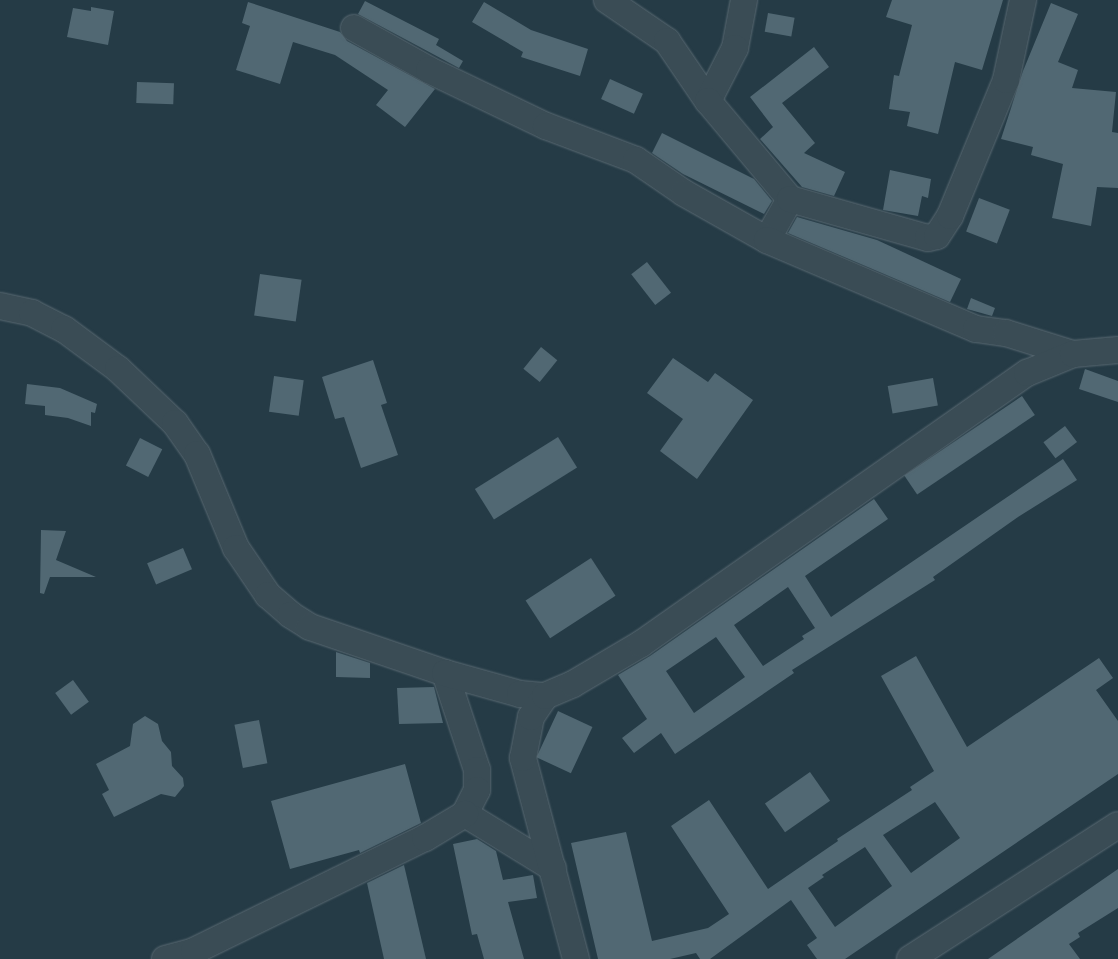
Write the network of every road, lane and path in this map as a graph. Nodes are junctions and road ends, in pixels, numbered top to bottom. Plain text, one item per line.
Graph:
1 (607, 0) edge
2 (744, 0) edge
3 (1023, 0) edge
4 (354, 28) dead end
5 (708, 101) junction
6 (790, 199) junction
7 (767, 240) junction
8 (0, 306) edge
9 (1118, 350) edge
10 (1073, 354) junction
11 (445, 673) junction
12 (545, 696) junction
13 (465, 814) junction
14 (1118, 825) edge
15 (553, 868) junction
16 (165, 959) edge
17 (576, 959) edge
18 (910, 959) edge

1 - 5 street
2 - 5 street
3 - 6 street
4 - 7 street
5 - 6 street
6 - 7 street
7 - 10 street
8 - 11 street
9 - 10 street
10 - 12 street
11 - 12 street
11 - 13 street
12 - 15 street
13 - 15 street
13 - 16 street
14 - 18 street
15 - 17 street

